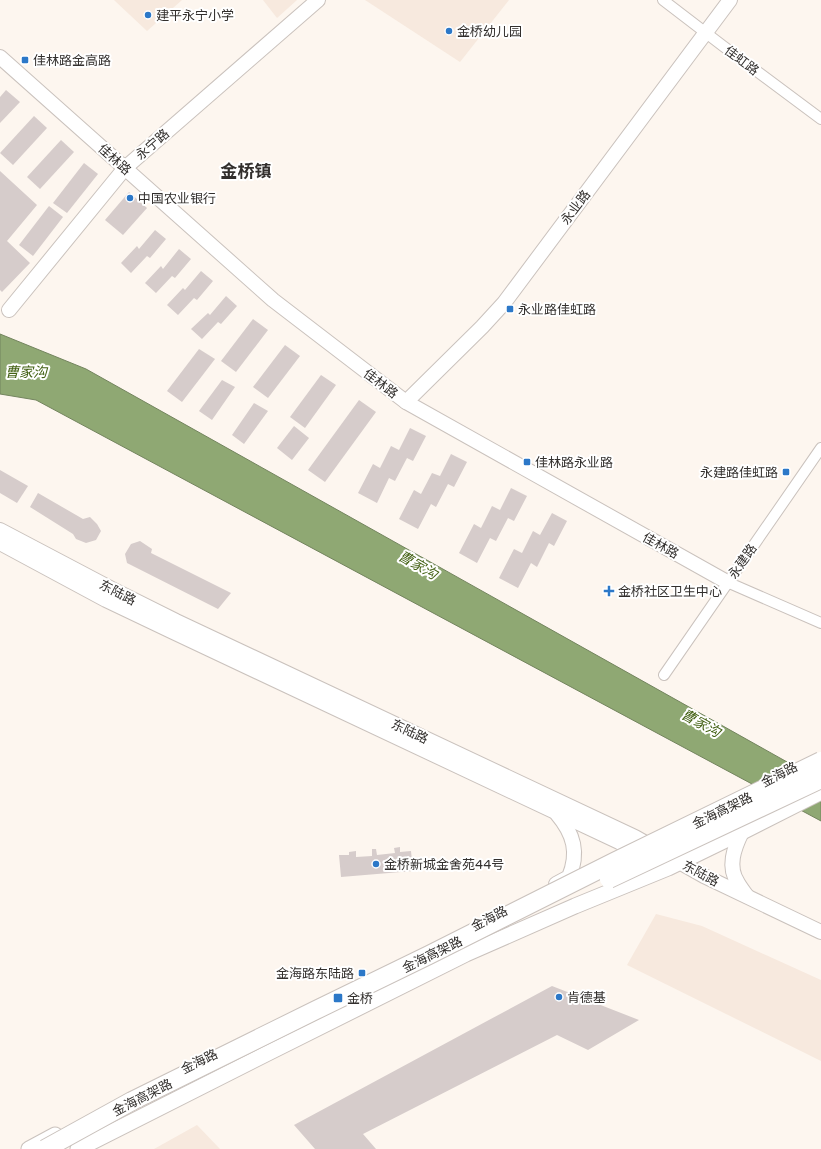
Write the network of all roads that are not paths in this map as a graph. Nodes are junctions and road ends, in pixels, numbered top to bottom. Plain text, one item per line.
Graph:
1 (318, 0) edge
2 (663, 0) edge
3 (730, 0) edge
4 (706, 33) junction
5 (0, 57) edge
6 (821, 119) edge
7 (125, 168) junction
8 (9, 310) dead end
9 (406, 402) junction
10 (821, 448) edge
11 (0, 530) edge
12 (0, 543) edge
13 (727, 582) junction
14 (821, 623) edge
15 (664, 675) dead end
16 (818, 757) edge
17 (821, 779) edge
18 (821, 786) edge
19 (821, 792) edge
20 (556, 812) junction
21 (742, 832) junction
22 (631, 848) junction
23 (674, 865) junction
24 (555, 894) junction
25 (749, 898) junction
26 (821, 932) edge
27 (821, 940) edge
28 (29, 1149) edge
29 (45, 1149) edge
30 (61, 1149) edge
31 (78, 1149) edge

1 - 7 main road, 永宁路
2 - 4 street, 佳虹路
3 - 4 main road, 永业路
4 - 6 street, 佳虹路
4 - 9 main road, 永业路
5 - 7 main road, 佳林路
7 - 8 main road, 永宁路
7 - 9 main road, 佳林路
9 - 13 main road, 佳林路
10 - 13 street, 永建路
11 - 22 main road, 东陆路
12 - 20 main road, 东陆路
13 - 14 street, 佳林路
13 - 15 street, 永建路
16 - 22 main road, 金海路
16 - 29 highway, 金海高架路, bridge
17 - 24 highway, 金海高架路, bridge
18 - 24 highway, bridge
19 - 21 main road, 金海路
20 - 22 main road, 东陆路
20 - 24 main road
21 - 23 main road, 金海路
21 - 25 main road
22 - 23 main road, 东陆路
22 - 24 main road, 金海路
23 - 25 main road, 东陆路
23 - 27 main road, 东陆路
23 - 31 main road, 金海路
24 - 28 main road, 金海路
24 - 30 highway, 金海高架路
25 - 26 main road, 东陆路

